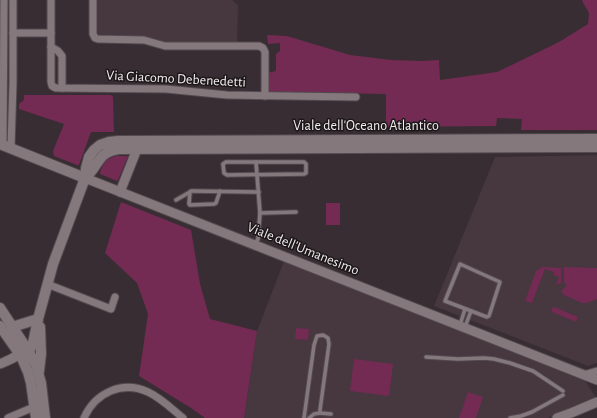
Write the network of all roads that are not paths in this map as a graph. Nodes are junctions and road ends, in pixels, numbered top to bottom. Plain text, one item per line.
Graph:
1 (4, 0) edge
2 (13, 0) edge
3 (51, 0) edge
4 (93, 0) edge
5 (2, 32) edge
6 (13, 33) junction
7 (51, 33) junction
8 (51, 47) junction
9 (4, 83) junction
10 (13, 83) junction
11 (62, 88) junction
12 (265, 96) junction
13 (356, 97) dead end
14 (597, 139) edge
15 (136, 145) junction
16 (5, 146) edge
17 (597, 147) edge
18 (256, 162) junction
19 (257, 175) junction
20 (85, 178) junction
21 (220, 191) junction
22 (120, 192) junction
23 (190, 192) junction
24 (259, 192) junction
25 (176, 200) dead end
26 (296, 212) dead end
27 (260, 213) junction
28 (255, 245) junction
29 (47, 284) junction
30 (115, 297) dead end
31 (0, 308) edge
32 (465, 309) junction
33 (471, 311) junction
34 (38, 319) junction
35 (0, 326) edge
36 (12, 327) junction
37 (462, 327) junction
38 (24, 353) junction
39 (426, 357) dead end
40 (0, 364) edge
41 (597, 371) edge
42 (38, 373) junction
43 (583, 375) junction
44 (597, 380) edge
45 (597, 388) edge
46 (597, 402) edge
47 (34, 407) junction
48 (597, 409) edge
49 (320, 413) junction
50 (571, 413) junction
51 (332, 414) dead end
52 (8, 418) edge
53 (36, 418) edge
54 (45, 418) edge
55 (84, 418) edge
56 (183, 418) edge
57 (304, 418) edge
58 (309, 418) edge
59 (510, 418) edge
60 (557, 418) edge

1 - 5 street
2 - 6 street
3 - 7 street
4 - 12 street, Via Giacomo Debenedetti
5 - 9 street
6 - 7 street
6 - 10 street
7 - 8 street
8 - 11 street
8 - 11 street
9 - 10 street
9 - 16 street
10 - 16 street
11 - 12 street, Via Giacomo Debenedetti
12 - 13 street, Via Giacomo Debenedetti
14 - 15 main road, Viale dell'Oceano Atlantico
15 - 17 main road, Viale dell'Oceano Atlantico
15 - 20 main road
15 - 22 street
16 - 20 main road, Viale dell'Umanesimo
18 - 19 lane
18 - 19 lane
18 - 19 lane
19 - 24 lane
20 - 22 street, Viale dell'Umanesimo
20 - 29 main road
21 - 23 lane
21 - 23 lane
21 - 24 lane
22 - 28 street, Viale dell'Umanesimo
23 - 25 lane
24 - 27 lane
26 - 27 lane
27 - 28 lane
28 - 37 street, Viale dell'Umanesimo
29 - 30 street
29 - 34 main road
31 - 36 main road
32 - 33 lane
32 - 33 lane
32 - 37 lane
33 - 37 lane
34 - 36 main road
34 - 38 main road
34 - 42 main road
35 - 38 main road
36 - 38 main road
37 - 43 street, Viale dell'Umanesimo
38 - 40 street
38 - 42 main road
38 - 47 main road
39 - 59 lane
41 - 43 street
42 - 54 main road
43 - 44 street, Viale dell'Umanesimo
43 - 45 street
46 - 50 street
47 - 52 street
47 - 53 main road
48 - 50 street
49 - 51 lane
49 - 57 lane
49 - 58 lane
50 - 60 street
55 - 56 street

